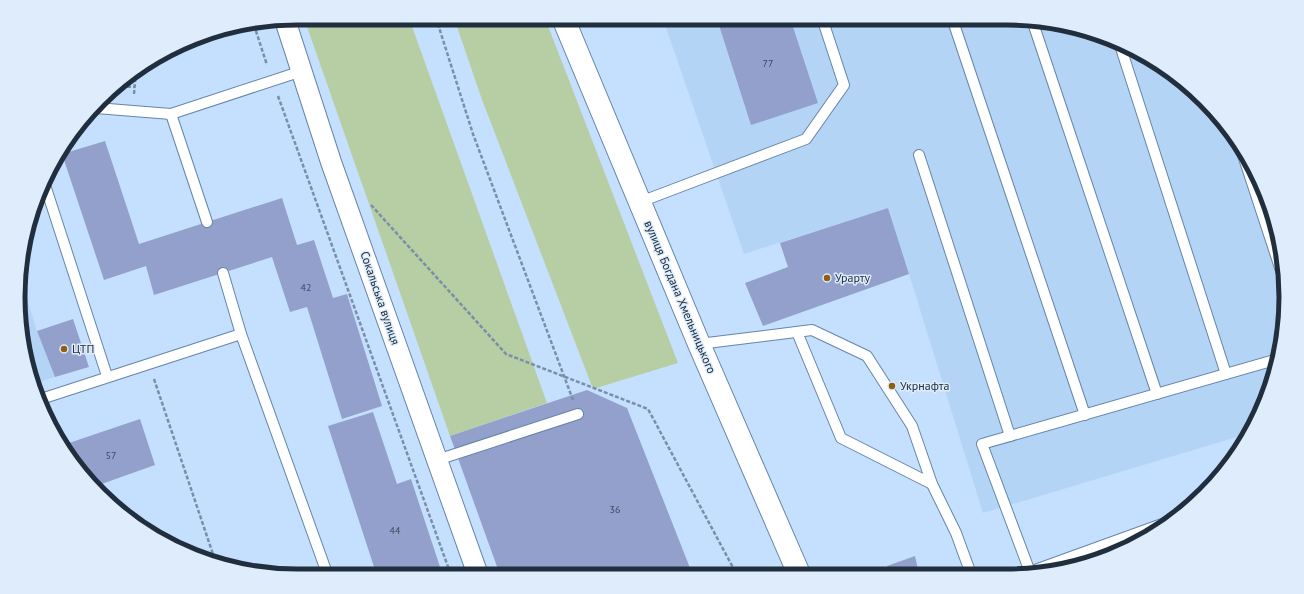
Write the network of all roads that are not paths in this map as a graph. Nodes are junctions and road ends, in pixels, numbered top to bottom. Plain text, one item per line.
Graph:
1 (566, 25) edge
2 (824, 25) edge
3 (954, 25) edge
4 (287, 26) edge
5 (1034, 27) edge
6 (1122, 51) edge
7 (302, 71) junction
8 (102, 108) edge
9 (170, 114) junction
10 (919, 155) dead end
11 (1249, 172) edge
12 (47, 191) edge
13 (640, 202) junction
14 (207, 222) dead end
15 (1276, 256) edge
16 (223, 273) dead end
17 (796, 332) junction
18 (241, 334) junction
19 (699, 344) junction
20 (1271, 361) edge
21 (1226, 374) junction
22 (107, 376) junction
23 (1157, 394) junction
24 (44, 397) edge
25 (578, 414) road end
26 (1085, 415) junction
27 (1010, 436) junction
28 (437, 460) junction
29 (932, 484) junction
30 (1150, 529) edge
31 (1044, 567) edge
32 (1025, 568) edge
33 (325, 569) edge
34 (476, 569) edge
35 (797, 569) edge
36 (969, 569) edge

1 - 13 street, вулиця Богдана Хмельницького
2 - 13 lane
3 - 26 lane
4 - 7 street, Сокальська вулиця
5 - 23 lane
6 - 21 lane
7 - 9 lane
7 - 28 street, Сокальська вулиця
8 - 9 lane
9 - 14 lane
10 - 27 lane
11 - 15 lane
12 - 22 lane
13 - 19 street, вулиця Богдана Хмельницького
16 - 18 lane
17 - 19 lane
17 - 29 lane
17 - 29 lane
18 - 22 lane
18 - 33 lane
19 - 35 street, вулиця Богдана Хмельницького
20 - 21 lane
21 - 23 lane
22 - 24 lane
23 - 26 lane
25 - 28 lane
26 - 27 lane
27 - 32 lane
28 - 34 street, Сокальська вулиця
29 - 36 lane
30 - 31 lane

